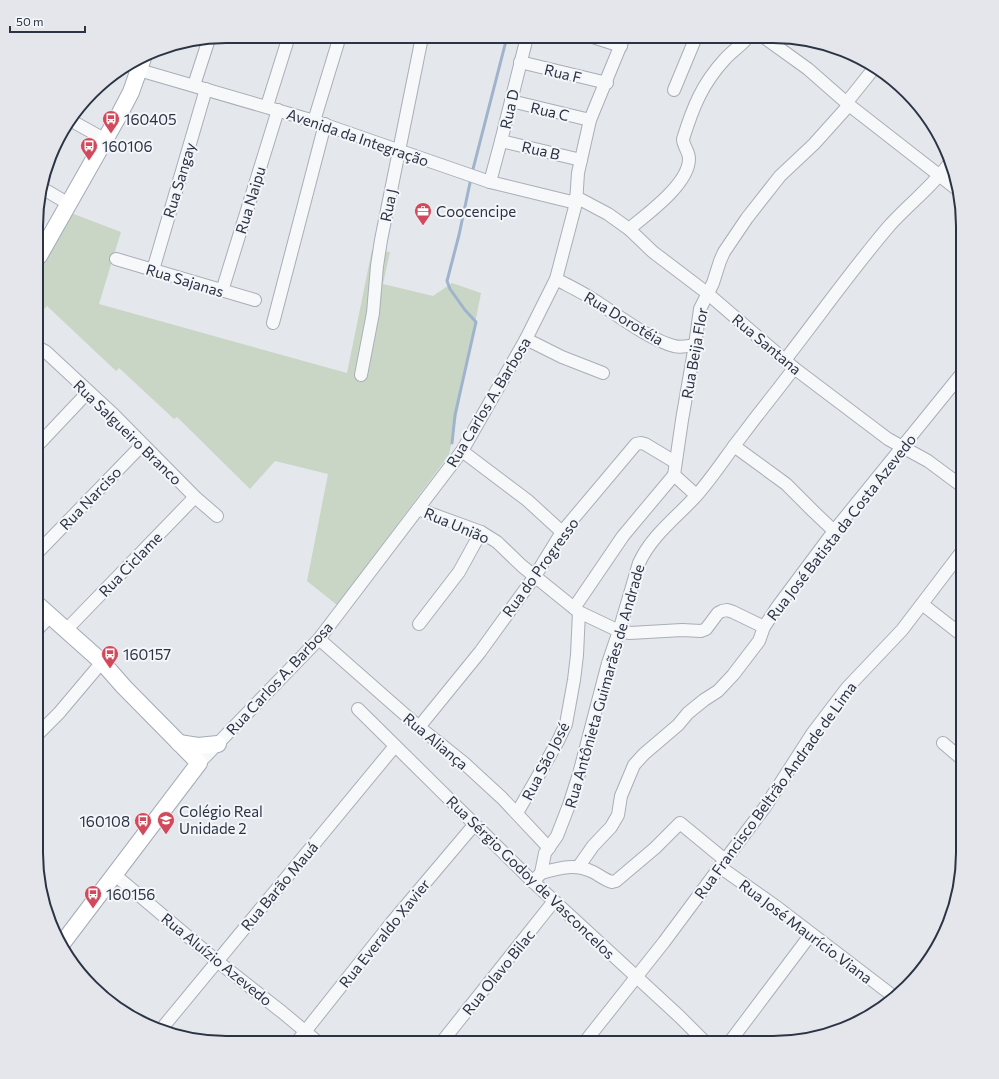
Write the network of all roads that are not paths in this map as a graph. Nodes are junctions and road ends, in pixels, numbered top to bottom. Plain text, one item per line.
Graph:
1 (287, 43) edge
2 (338, 43) edge
3 (421, 43) edge
4 (525, 43) edge
5 (621, 43) edge
6 (694, 43) edge
7 (742, 43) edge
8 (774, 43) edge
9 (207, 44) edge
10 (520, 62) junction
11 (138, 65) edge
12 (871, 71) edge
13 (606, 83) junction
14 (194, 86) junction
15 (206, 90) junction
16 (674, 90) dead end
17 (510, 101) junction
18 (848, 104) junction
19 (272, 108) junction
20 (590, 120) junction
21 (320, 122) junction
22 (75, 123) edge
23 (106, 140) junction
24 (501, 141) junction
25 (399, 151) junction
26 (581, 160) junction
27 (946, 168) edge
28 (940, 176) junction
29 (490, 182) junction
30 (951, 185) edge
31 (47, 191) edge
32 (576, 200) junction
33 (70, 204) junction
34 (629, 228) junction
35 (43, 249) edge
36 (116, 259) dead end
37 (153, 270) junction
38 (556, 279) junction
39 (222, 291) junction
40 (707, 293) junction
41 (255, 300) dead end
42 (273, 323) dead end
43 (526, 339) junction
44 (696, 345) junction
45 (43, 350) edge
46 (790, 364) junction
47 (603, 374) dead end
48 (361, 375) dead end
49 (956, 381) edge
50 (88, 392) junction
51 (43, 440) edge
52 (142, 445) junction
53 (734, 446) junction
54 (902, 447) junction
55 (462, 451) junction
56 (676, 462) junction
57 (674, 475) junction
58 (956, 482) edge
59 (696, 495) junction
60 (195, 497) junction
61 (418, 509) junction
62 (217, 516) dead end
63 (834, 531) junction
64 (481, 532) junction
65 (562, 532) junction
66 (43, 547) edge
67 (956, 559) edge
68 (535, 576) junction
69 (922, 604) junction
70 (43, 610) edge
71 (577, 610) junction
72 (50, 616) junction
73 (43, 624) edge
74 (419, 624) dead end
75 (764, 626) junction
76 (66, 630) junction
77 (619, 631) junction
78 (956, 631) edge
79 (319, 639) junction
80 (102, 662) junction
81 (358, 709) dead end
82 (419, 727) junction
83 (43, 730) edge
84 (179, 743) junction
85 (943, 743) dead end
86 (218, 744) junction
87 (395, 746) junction
88 (956, 754) edge
89 (199, 763) junction
90 (517, 813) junction
91 (474, 825) junction
92 (548, 848) junction
93 (723, 864) junction
94 (579, 866) junction
95 (115, 875) junction
96 (537, 877) junction
97 (554, 901) junction
98 (811, 934) junction
99 (65, 941) edge
100 (217, 961) junction
101 (636, 977) junction
102 (890, 994) edge
103 (165, 1025) edge
104 (305, 1031) junction
105 (301, 1036) edge
106 (311, 1036) edge
107 (447, 1036) edge
108 (590, 1036) edge
109 (699, 1036) edge
110 (734, 1036) edge

1 - 19 street, Rua Naipu
2 - 21 street
3 - 25 street, Rua J
4 - 10 street, Rua D
5 - 13 street, Rua Carlos A. Barbosa
6 - 16 street
7 - 34 street
8 - 18 street
9 - 14 street
10 - 13 street, Rua F
10 - 17 street, Rua D
11 - 14 street, Avenida da Integração
11 - 23 main road
12 - 18 street, Rua Beija Flor
13 - 20 street, Rua Carlos A. Barbosa
14 - 15 street, Avenida da Integração
15 - 19 street, Avenida da Integração
15 - 37 street, Rua Sangay
17 - 20 street, Rua C
17 - 24 street, Rua D
18 - 28 street
18 - 40 street, Rua Beija Flor
19 - 21 street, Avenida da Integração
19 - 39 street, Rua Naipu
20 - 26 street, Rua Carlos A. Barbosa
21 - 25 street, Avenida da Integração
21 - 42 street
22 - 23 street
23 - 33 main road
24 - 26 street, Rua B
24 - 29 street, Rua D
25 - 29 street, Avenida da Integração
25 - 48 street, Rua J
26 - 32 street, Rua Carlos A. Barbosa
27 - 28 street, Rua Antônieta Guimarães de Andrade
28 - 30 street
28 - 46 street, Rua Antônieta Guimarães de Andrade
29 - 32 street, Avenida da Integração
31 - 33 street
32 - 34 street, Rua Santana
32 - 38 street, Rua Carlos A. Barbosa
33 - 35 main road
34 - 40 street, Rua Santana
36 - 37 street, Rua Sajanas
37 - 39 street, Rua Sajanas
38 - 43 street, Rua Carlos A. Barbosa
38 - 44 street, Rua Dorotéia
39 - 41 street, Rua Sajanas
40 - 44 street, Rua Beija Flor
40 - 46 street, Rua Santana
43 - 47 street
43 - 55 street, Rua Carlos A. Barbosa
44 - 56 street, Rua Beija Flor
45 - 50 street, Rua Salgueiro Branco
46 - 53 street, Rua Antônieta Guimarães de Andrade
46 - 54 street, Rua Santana
49 - 54 street, Rua José Batista da Costa Azevedo
50 - 51 street
50 - 52 street, Rua Salgueiro Branco
52 - 60 street, Rua Salgueiro Branco
52 - 66 street, Rua Narciso
53 - 59 street, Rua Antônieta Guimarães de Andrade
53 - 63 street
54 - 58 street, Rua Santana
54 - 63 street, Rua José Batista da Costa Azevedo
55 - 61 street, Rua Carlos A. Barbosa
55 - 65 street
56 - 57 street, Rua Beija Flor
56 - 65 street, Rua do Progresso
57 - 59 street
57 - 71 street
59 - 77 street, Rua Antônieta Guimarães de Andrade
60 - 62 street, Rua Salgueiro Branco
60 - 76 street, Rua Ciclame
61 - 64 street, Rua União
61 - 79 street, Rua Carlos A. Barbosa
63 - 75 street, Rua José Batista da Costa Azevedo
64 - 68 street, Rua União
64 - 74 street
65 - 68 street, Rua do Progresso
67 - 69 street, Rua Francisco Beltrão Andrade de Lima
68 - 71 street, Rua União
68 - 82 street, Rua do Progresso
69 - 78 street
69 - 93 street, Rua Francisco Beltrão Andrade de Lima
70 - 72 main road
71 - 77 street, Rua União
71 - 90 street, Rua São José
72 - 73 street
72 - 76 main road
75 - 77 street, Rua União
75 - 94 street, Rua José Batista da Costa Azevedo
76 - 80 main road
77 - 92 street, Rua Antônieta Guimarães de Andrade
79 - 82 street, Rua Aliança
79 - 86 street, Rua Carlos A. Barbosa
80 - 83 street
80 - 84 main road
81 - 87 street, Rua Sérgio Godoy de Vasconcelos
82 - 90 street, Rua Aliança
84 - 86 main road
84 - 89 main road
85 - 88 street
86 - 89 street, Rua Carlos A. Barbosa
87 - 91 street, Rua Sérgio Godoy de Vasconcelos
87 - 100 street, Rua Barão Mauá
89 - 95 main road
90 - 92 street, Rua Aliança
91 - 96 street, Rua Sérgio Godoy de Vasconcelos
91 - 104 street, Rua Everaldo Xavier
92 - 96 street, Rua Antônieta Guimarães de Andrade
93 - 94 street, Rua José Maurício Viana
93 - 98 street, Rua José Maurício Viana
93 - 101 street, Rua Francisco Beltrão Andrade de Lima
94 - 96 street
95 - 99 main road
95 - 100 street, Rua Aluízio Azevedo
96 - 97 street, Rua Sérgio Godoy de Vasconcelos
97 - 101 street, Rua Sérgio Godoy de Vasconcelos
97 - 107 street, Rua Olavo Bilac
98 - 102 street, Rua José Maurício Viana
98 - 110 street
100 - 103 street, Rua Barão Mauá
100 - 104 street, Rua Aluízio Azevedo
101 - 108 street, Rua Francisco Beltrão Andrade de Lima
101 - 109 street, Rua Sérgio Godoy de Vasconcelos
104 - 105 street, Rua Everaldo Xavier
104 - 106 street, Rua Aluízio Azevedo

